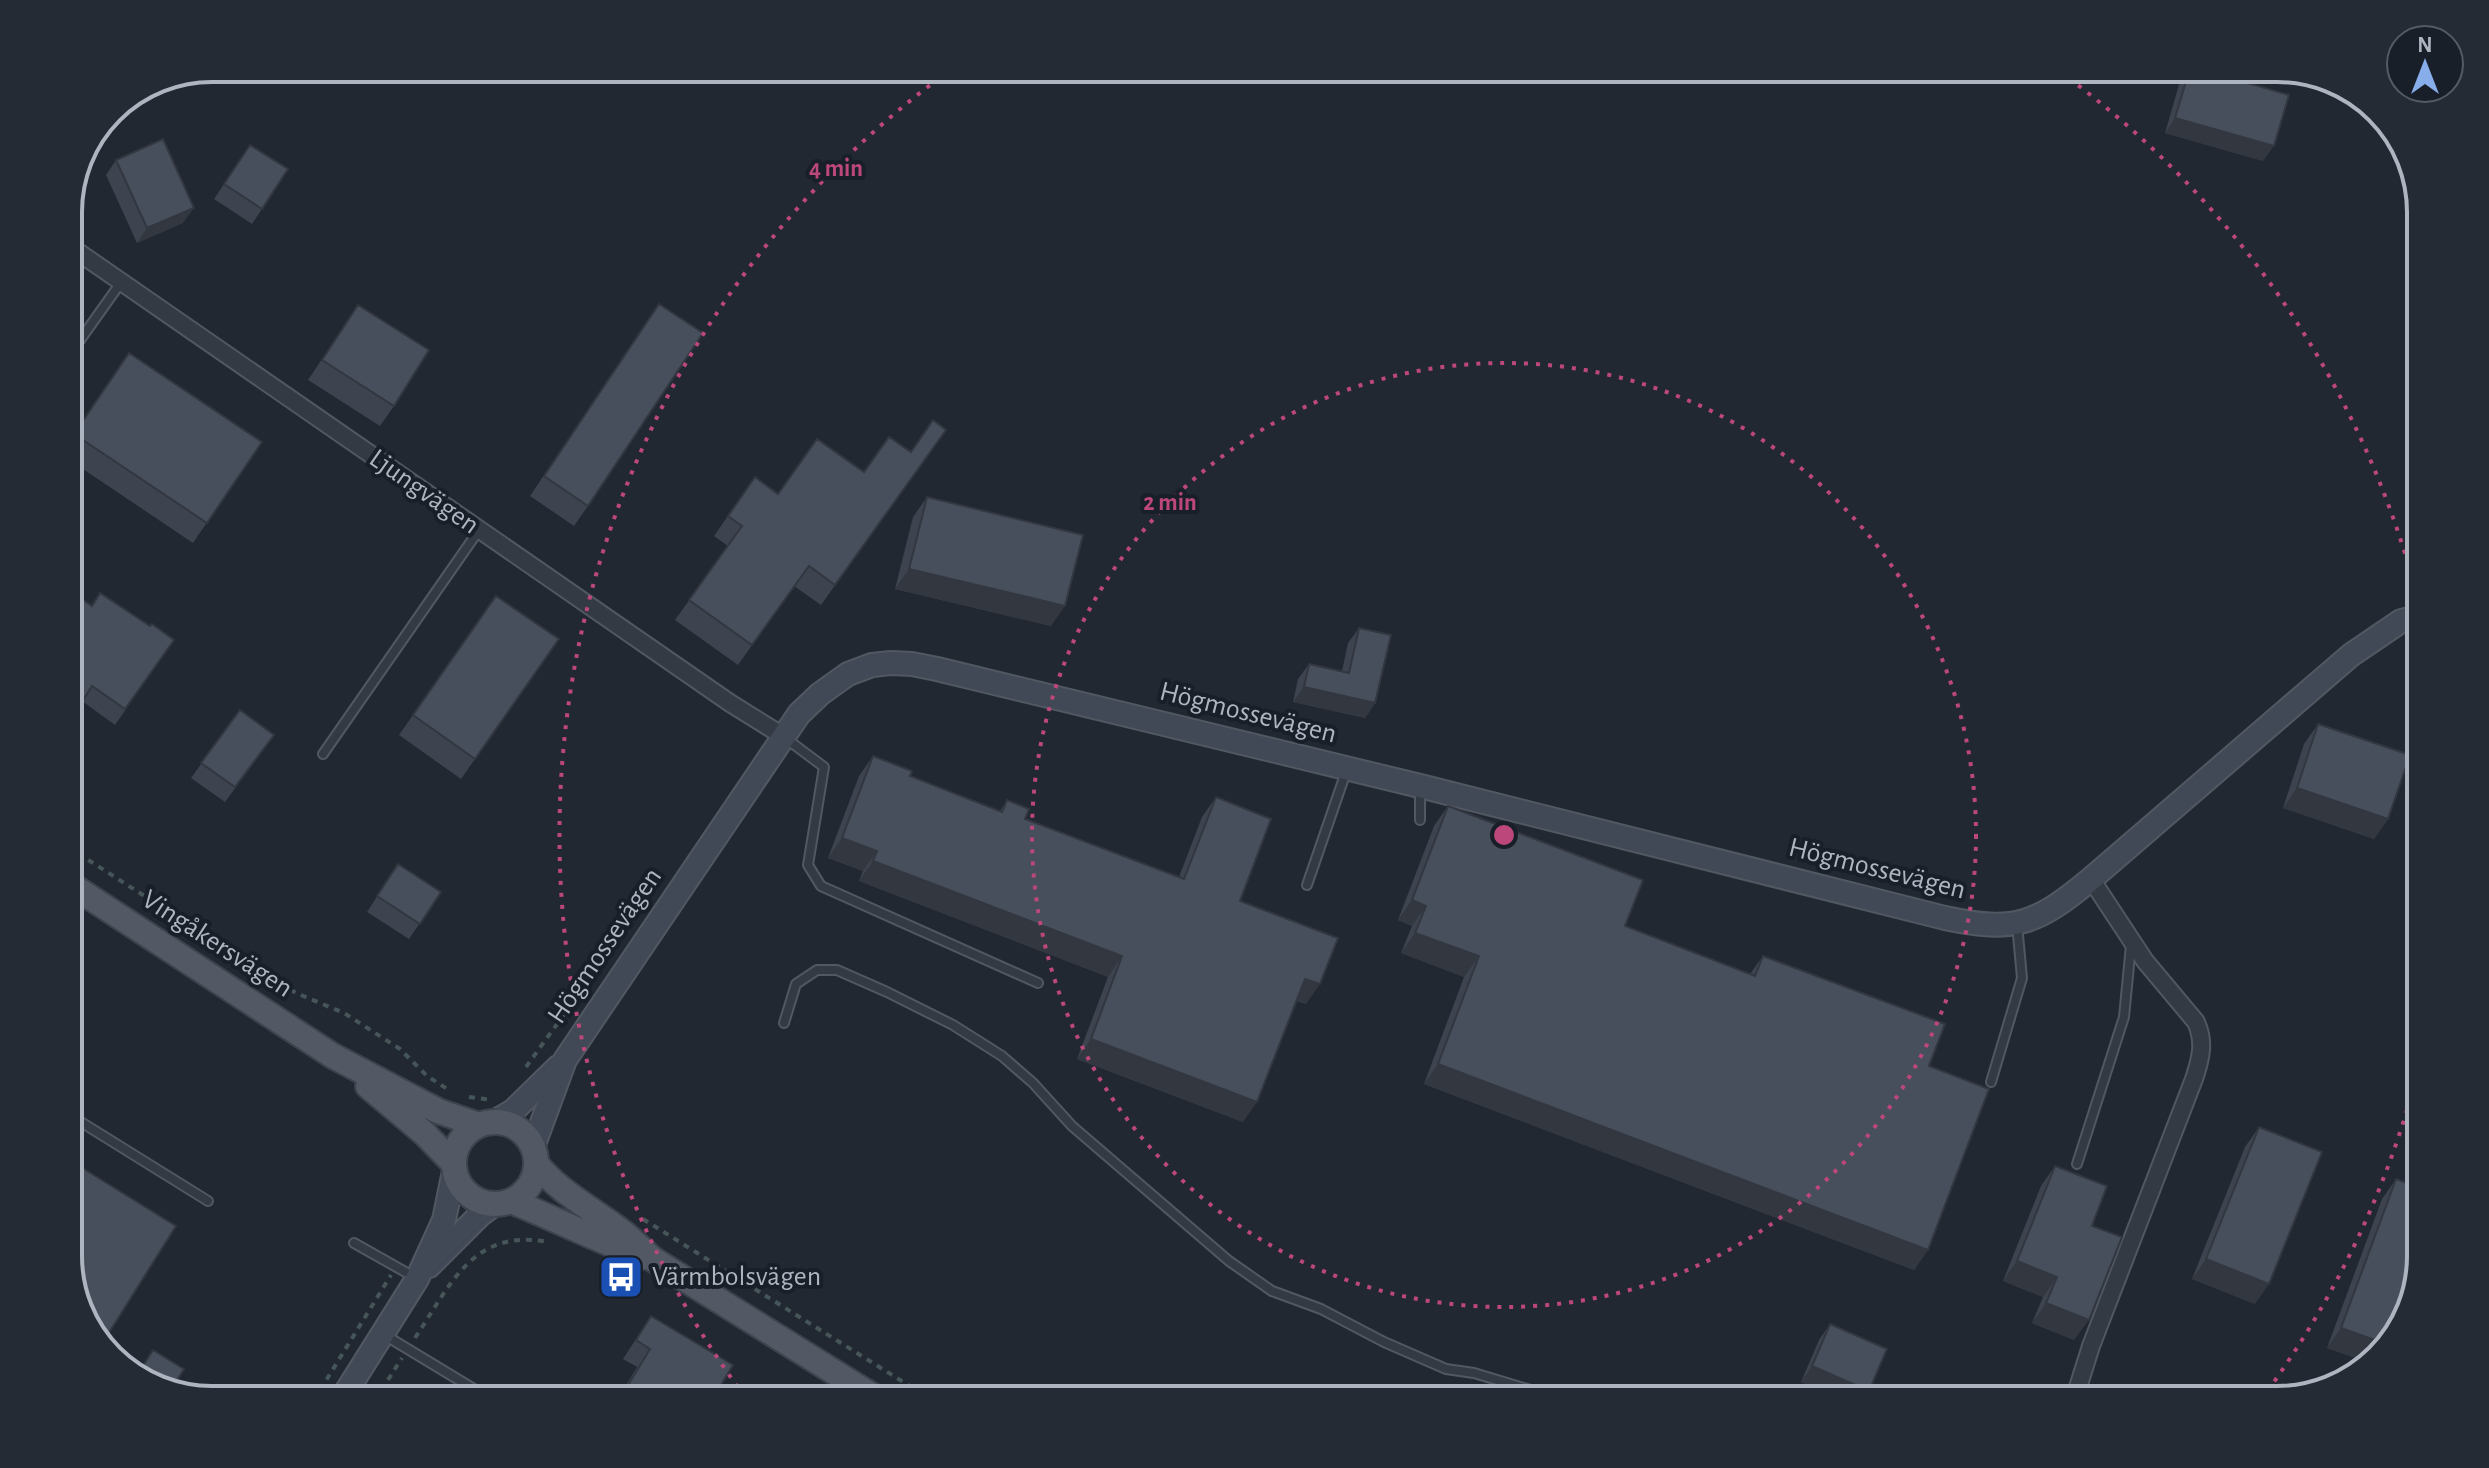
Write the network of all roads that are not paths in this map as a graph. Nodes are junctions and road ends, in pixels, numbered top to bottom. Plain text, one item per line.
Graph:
1 (82, 254) edge
2 (123, 281) junction
3 (82, 338) edge
4 (479, 530) junction
5 (2407, 620) edge
6 (783, 736) junction
7 (323, 754) dead end
8 (1347, 768) junction
9 (1420, 786) junction
10 (1420, 820) dead end
11 (2091, 879) junction
12 (1307, 885) dead end
13 (82, 892) edge
14 (2017, 923) junction
15 (2131, 940) junction
16 (1038, 983) dead end
17 (784, 1023) dead end
18 (333, 1056) junction
19 (565, 1060) junction
20 (1991, 1082) dead end
21 (82, 1123) edge
22 (486, 1123) junction
23 (534, 1155) junction
24 (2077, 1164) dead end
25 (454, 1167) junction
26 (208, 1201) dead end
27 (503, 1203) junction
28 (354, 1243) dead end
29 (654, 1260) junction
30 (417, 1279) junction
31 (382, 1334) junction
32 (350, 1386) edge
33 (469, 1386) edge
34 (856, 1386) edge
35 (1517, 1386) edge
36 (2078, 1386) edge

1 - 2 street, Ljungvägen
2 - 3 lane
2 - 4 street, Ljungvägen
4 - 6 street, Ljungvägen
4 - 7 lane
5 - 11 street, Högmossevägen
6 - 8 street, Högmossevägen
6 - 16 lane
6 - 19 street, Högmossevägen
8 - 9 street, Högmossevägen
8 - 12 lane
9 - 10 lane
9 - 14 street, Högmossevägen
11 - 14 street, Högmossevägen
11 - 15 street
13 - 18 main road, Vingåkersvägen
14 - 20 lane
15 - 24 lane
15 - 36 street
17 - 35 lane
18 - 22 main road, Vingåkersvägen
18 - 25 main road, Vingåkersvägen
19 - 22 street, Högmossevägen
19 - 23 street, Högmossevägen
21 - 26 lane
22 - 23 main road, Vingåkersvägen
22 - 25 main road
23 - 27 main road
23 - 29 main road, Vingåkersvägen
25 - 27 main road, Vingåkersvägen
25 - 30 street
27 - 29 main road, Vingåkersvägen
27 - 30 street
28 - 30 lane
29 - 34 main road, Vingåkersvägen
30 - 31 street
31 - 32 street
31 - 33 lane

